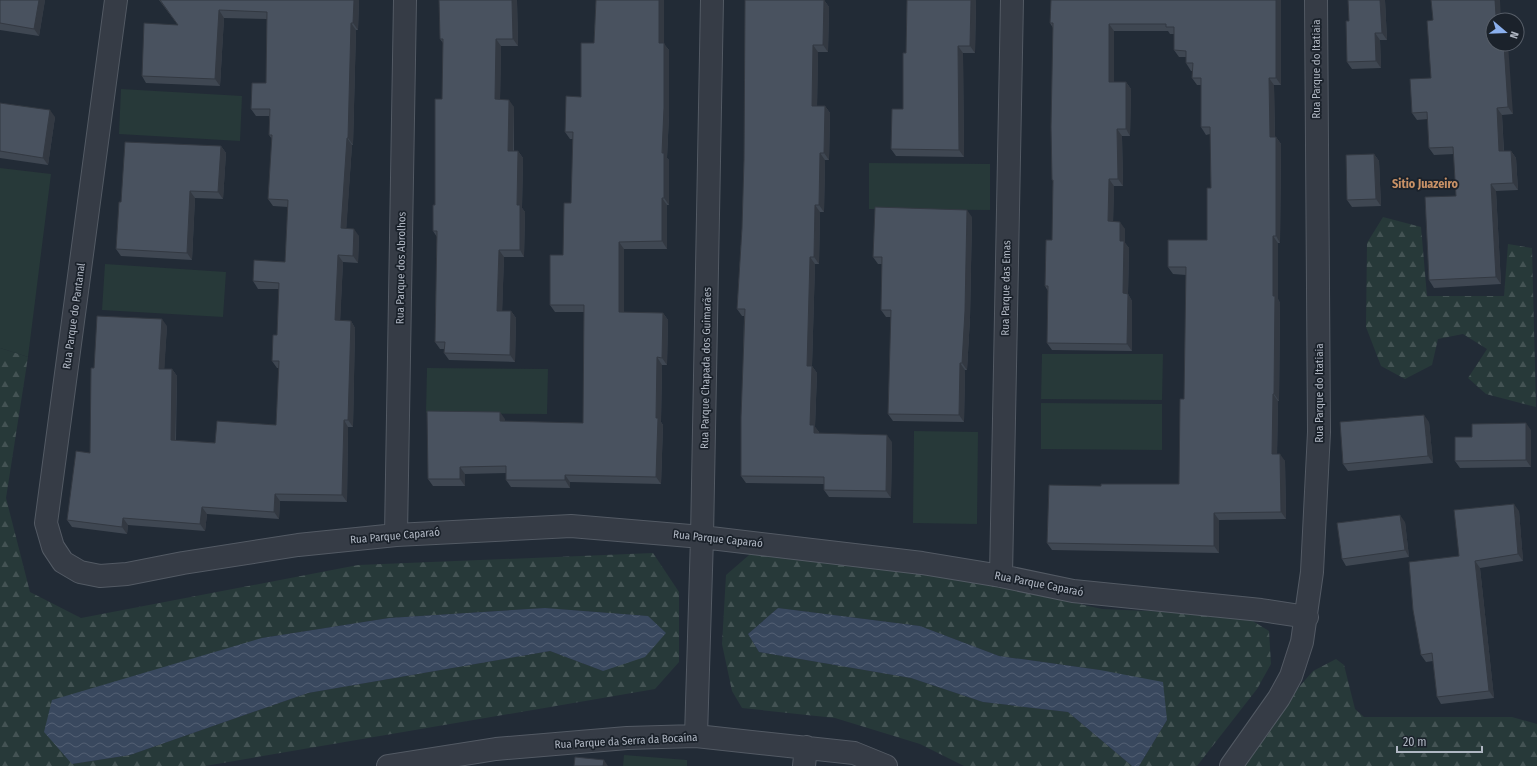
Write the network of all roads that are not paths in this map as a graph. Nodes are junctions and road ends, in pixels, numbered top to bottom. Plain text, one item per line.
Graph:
1 (116, 0) edge
2 (405, 0) edge
3 (712, 0) edge
4 (1012, 0) edge
5 (1316, 0) edge
6 (396, 535) junction
7 (702, 537) junction
8 (127, 574) joint
9 (1001, 576) junction
10 (1306, 617) junction
11 (696, 736) junction
12 (496, 757) edge
13 (805, 757) edge
14 (388, 766) edge
15 (886, 766) edge
16 (1231, 766) edge

1 - 8 street, Rua Parque do Pantanal
2 - 6 street, Rua Parque dos Abrolhos
3 - 7 street, Rua Parque Chapada dos Guimarães
4 - 9 street, Rua Parque das Emas
5 - 10 street, Rua Parque do Itatiaia
6 - 7 street, Rua Parque Caparaó
6 - 8 street, Rua Parque Caparaó
7 - 9 street, Rua Parque Caparaó
7 - 11 street, Rua Parque Chapada dos Guimarães
9 - 10 street, Rua Parque Caparaó
10 - 16 street, Rua Parque do Itatiaia
11 - 12 street, Rua Parque da Serra da Bocaína
11 - 13 street, Rua Parque da Serra da Bocaína
12 - 14 street, Rua Parque da Serra da Bocaína
13 - 15 street, Rua Parque da Serra da Bocaína

